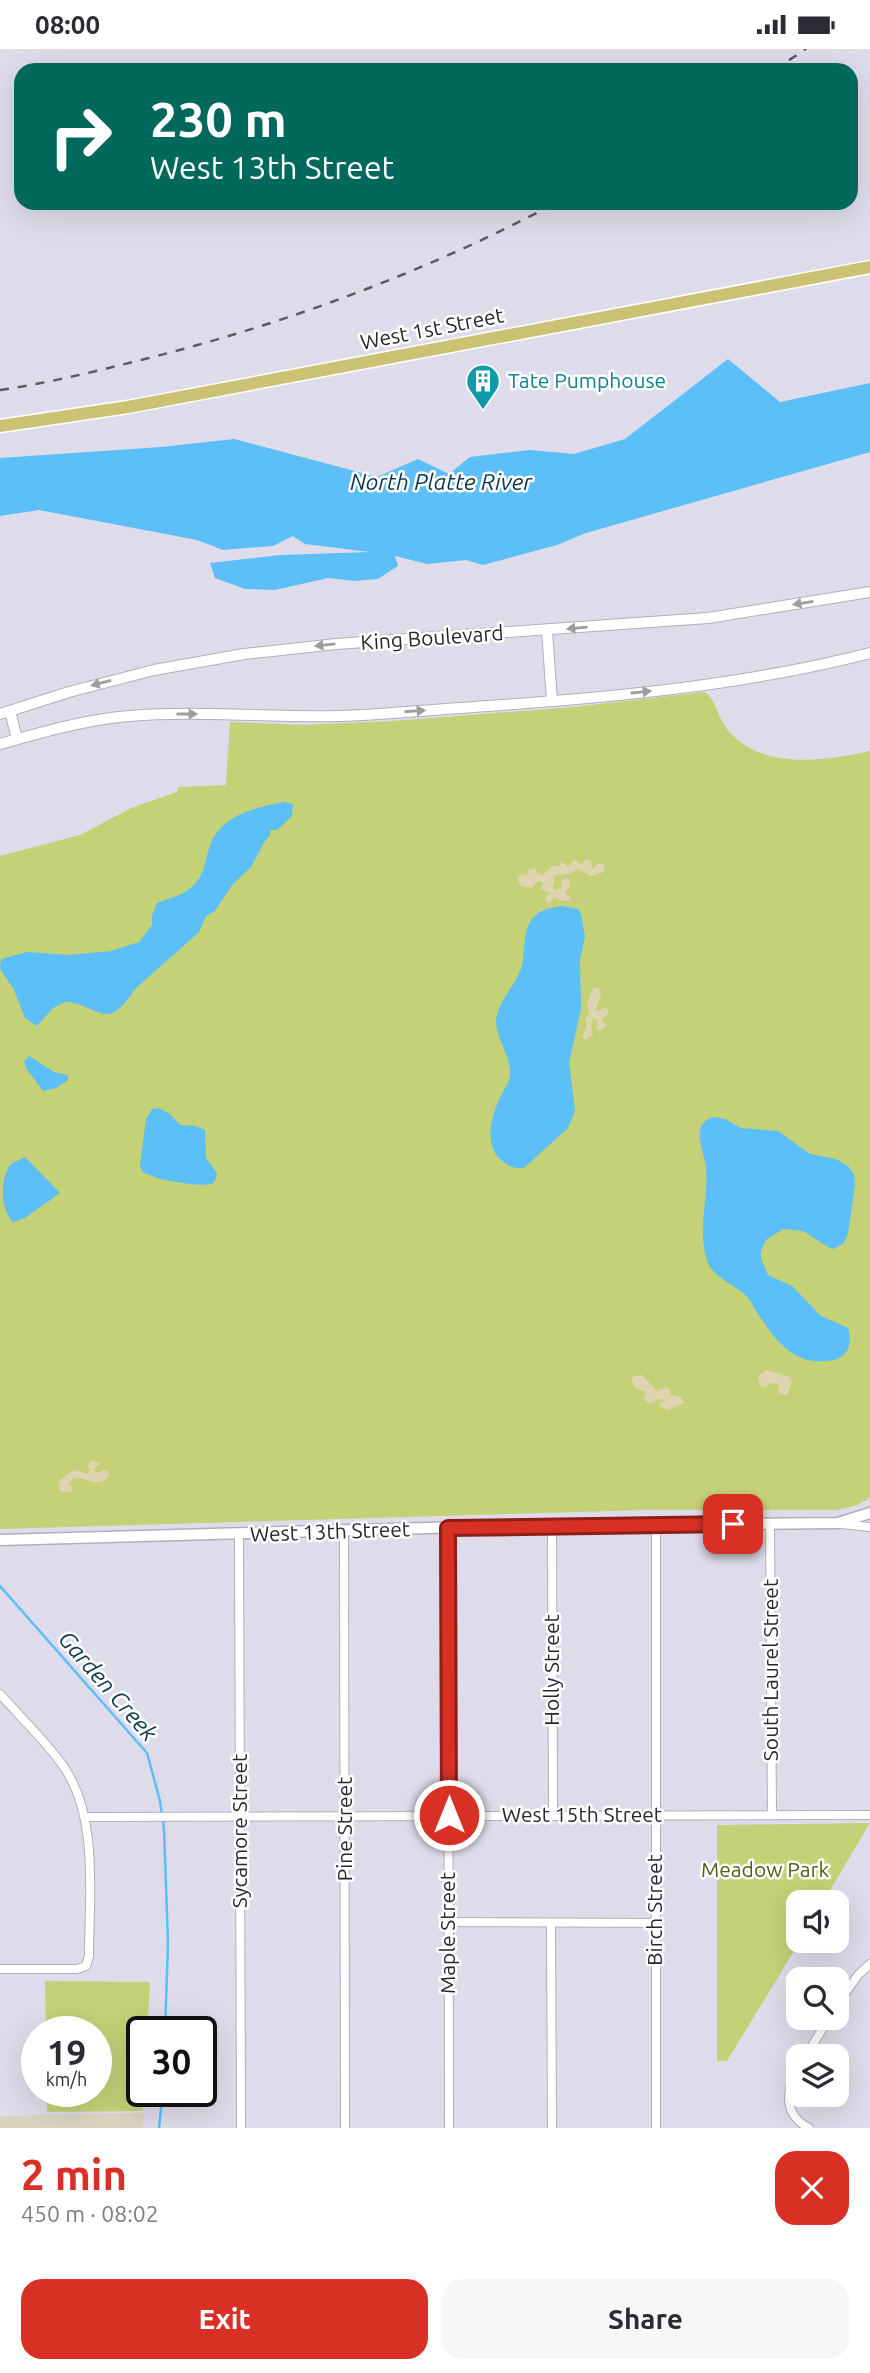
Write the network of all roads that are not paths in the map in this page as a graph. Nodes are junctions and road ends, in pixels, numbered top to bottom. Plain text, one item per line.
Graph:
1 (870, 267) edge
2 (0, 426) edge
3 (870, 592) edge
4 (547, 631) junction
5 (870, 653) edge
6 (552, 701) junction
7 (5, 712) edge
8 (17, 739) junction
9 (0, 744) edge
10 (870, 1513) edge
11 (838, 1523) junction
12 (770, 1524) junction
13 (552, 1525) junction
14 (656, 1525) junction
15 (870, 1527) edge
16 (448, 1528) junction
17 (344, 1531) junction
18 (239, 1534) junction
19 (0, 1540) edge
20 (0, 1695) edge
21 (241, 1815) junction
22 (345, 1815) junction
23 (449, 1815) junction
24 (553, 1815) junction
25 (656, 1815) junction
26 (772, 1815) junction
27 (870, 1815) edge
28 (85, 1817) junction
29 (448, 1922) junction
30 (551, 1923) junction
31 (654, 1923) junction
32 (870, 1964) edge
33 (0, 1969) edge
34 (849, 1988) edge
35 (791, 2107) edge
36 (241, 2128) edge
37 (345, 2128) edge
38 (449, 2128) edge
39 (552, 2128) edge
40 (656, 2128) edge
41 (809, 2128) edge

1 - 2 main road, West 1st Street
3 -> 4 street, King Boulevard
4 - 6 street
4 -> 7 street, King Boulevard
6 -> 5 street
8 -> 6 street
7 - 8 street
8 - 9 street
10 - 11 main road
11 - 12 main road, West 13th Street
11 - 15 street, West 13th Street
12 - 14 main road, West 13th Street
12 - 26 street, South Laurel Street
13 - 14 main road, West 13th Street
13 - 16 main road, West 13th Street
13 - 24 street, Holly Street
14 - 25 street, Birch Street
16 - 17 main road, West 13th Street
16 - 23 street, Maple Street
17 - 18 main road, West 13th Street
17 - 22 street, Pine Street
18 - 19 main road, West 13th Street
18 - 21 street, Sycamore Street
20 - 28 street
21 - 22 street, West 15th Street
21 - 28 street, West 15th Street
21 - 36 street, Sycamore Street
22 - 23 street, West 15th Street
22 - 37 street, Pine Street
23 - 24 street, West 15th Street
23 - 29 street, Maple Street
24 - 25 street, West 15th Street
25 - 26 street, West 15th Street
25 - 31 street, Birch Street
26 - 27 street, West 15th Street
28 - 33 street
29 - 30 street
29 - 38 street, Maple Street
30 - 31 street
30 - 39 street
31 - 40 street, Birch Street
32 - 34 street
35 - 41 street

